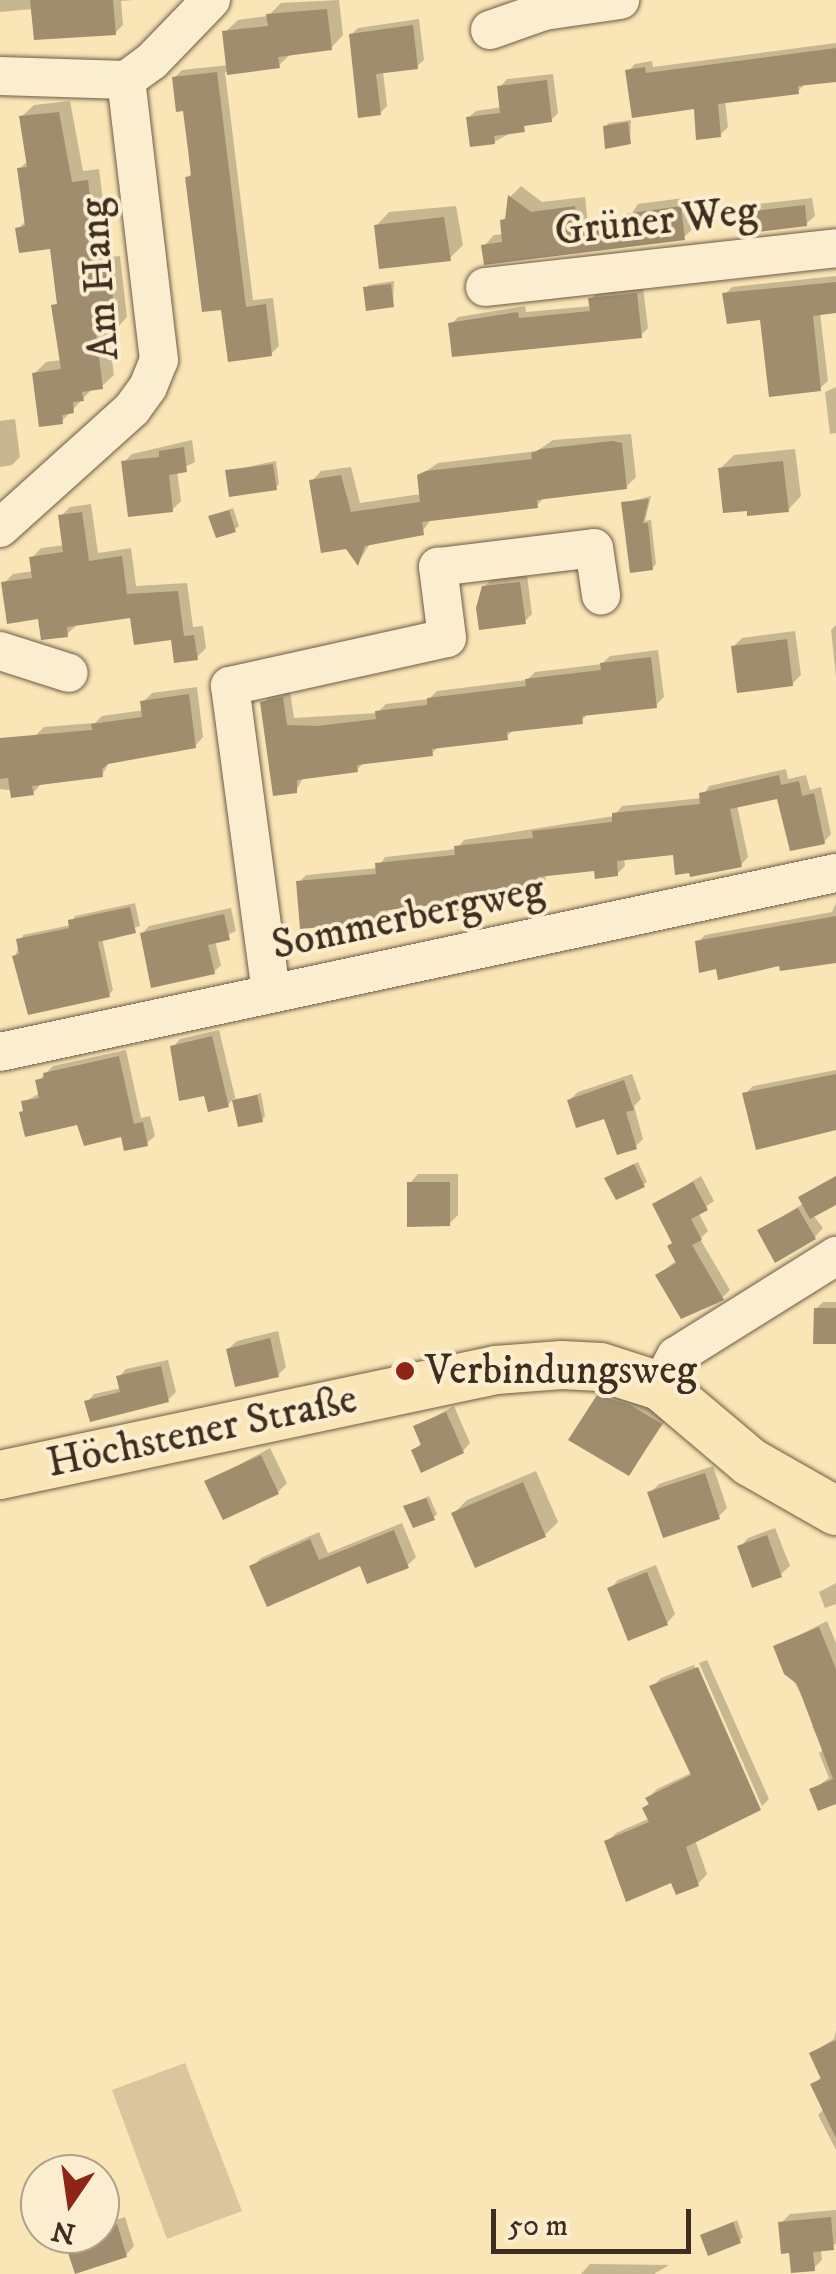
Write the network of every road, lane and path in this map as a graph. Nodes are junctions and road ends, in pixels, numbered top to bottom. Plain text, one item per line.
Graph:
1 (211, 0) edge
2 (620, 0) edge
3 (490, 30) dead end
4 (0, 76) edge
5 (126, 80) junction
6 (836, 248) edge
7 (486, 287) dead end
8 (0, 528) edge
9 (600, 595) dead end
10 (0, 652) edge
11 (69, 673) dead end
12 (836, 872) edge
13 (271, 993) junction
14 (0, 1052) edge
15 (836, 1256) edge
16 (660, 1386) junction
17 (0, 1475) edge
18 (836, 1511) edge

1 - 5 street
2 - 3 street
4 - 5 street
5 - 8 street, Am Hang
6 - 7 street, Grüner Weg
9 - 13 street
10 - 11 street
12 - 13 street, Sommerbergweg
13 - 14 street, Sommerbergweg
15 - 16 street
16 - 17 main road, Höchstener Straße
16 - 18 main road, Höchstener Straße

